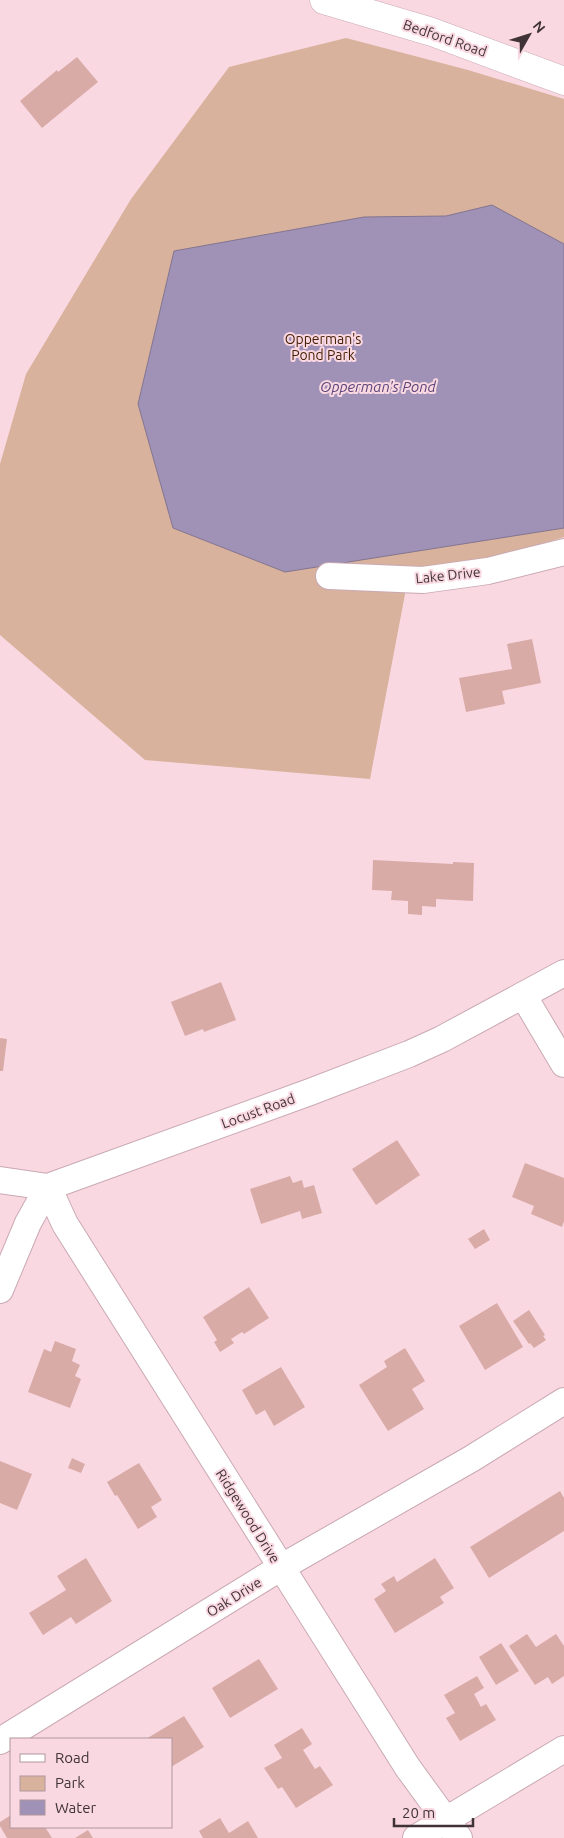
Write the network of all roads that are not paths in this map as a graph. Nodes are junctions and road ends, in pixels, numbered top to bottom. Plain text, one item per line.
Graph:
1 (324, 0) edge
2 (564, 82) edge
3 (564, 552) edge
4 (330, 576) dead end
5 (564, 973) edge
6 (522, 995) junction
7 (564, 1064) edge
8 (0, 1180) edge
9 (48, 1187) junction
10 (0, 1290) edge
11 (564, 1401) edge
12 (280, 1568) junction
13 (0, 1741) edge
14 (564, 1750) edge
15 (452, 1829) edge
16 (416, 1838) edge

1 - 2 main road, Bedford Road
3 - 4 street, Lake Drive
5 - 6 street, Locust Road
6 - 7 street
6 - 9 street, Locust Road
8 - 9 street
9 - 10 street
9 - 12 street, Ridgewood Drive
11 - 12 street, Oak Drive
12 - 13 street, Oak Drive
12 - 15 street, Ridgewood Drive
14 - 15 street
15 - 16 street

